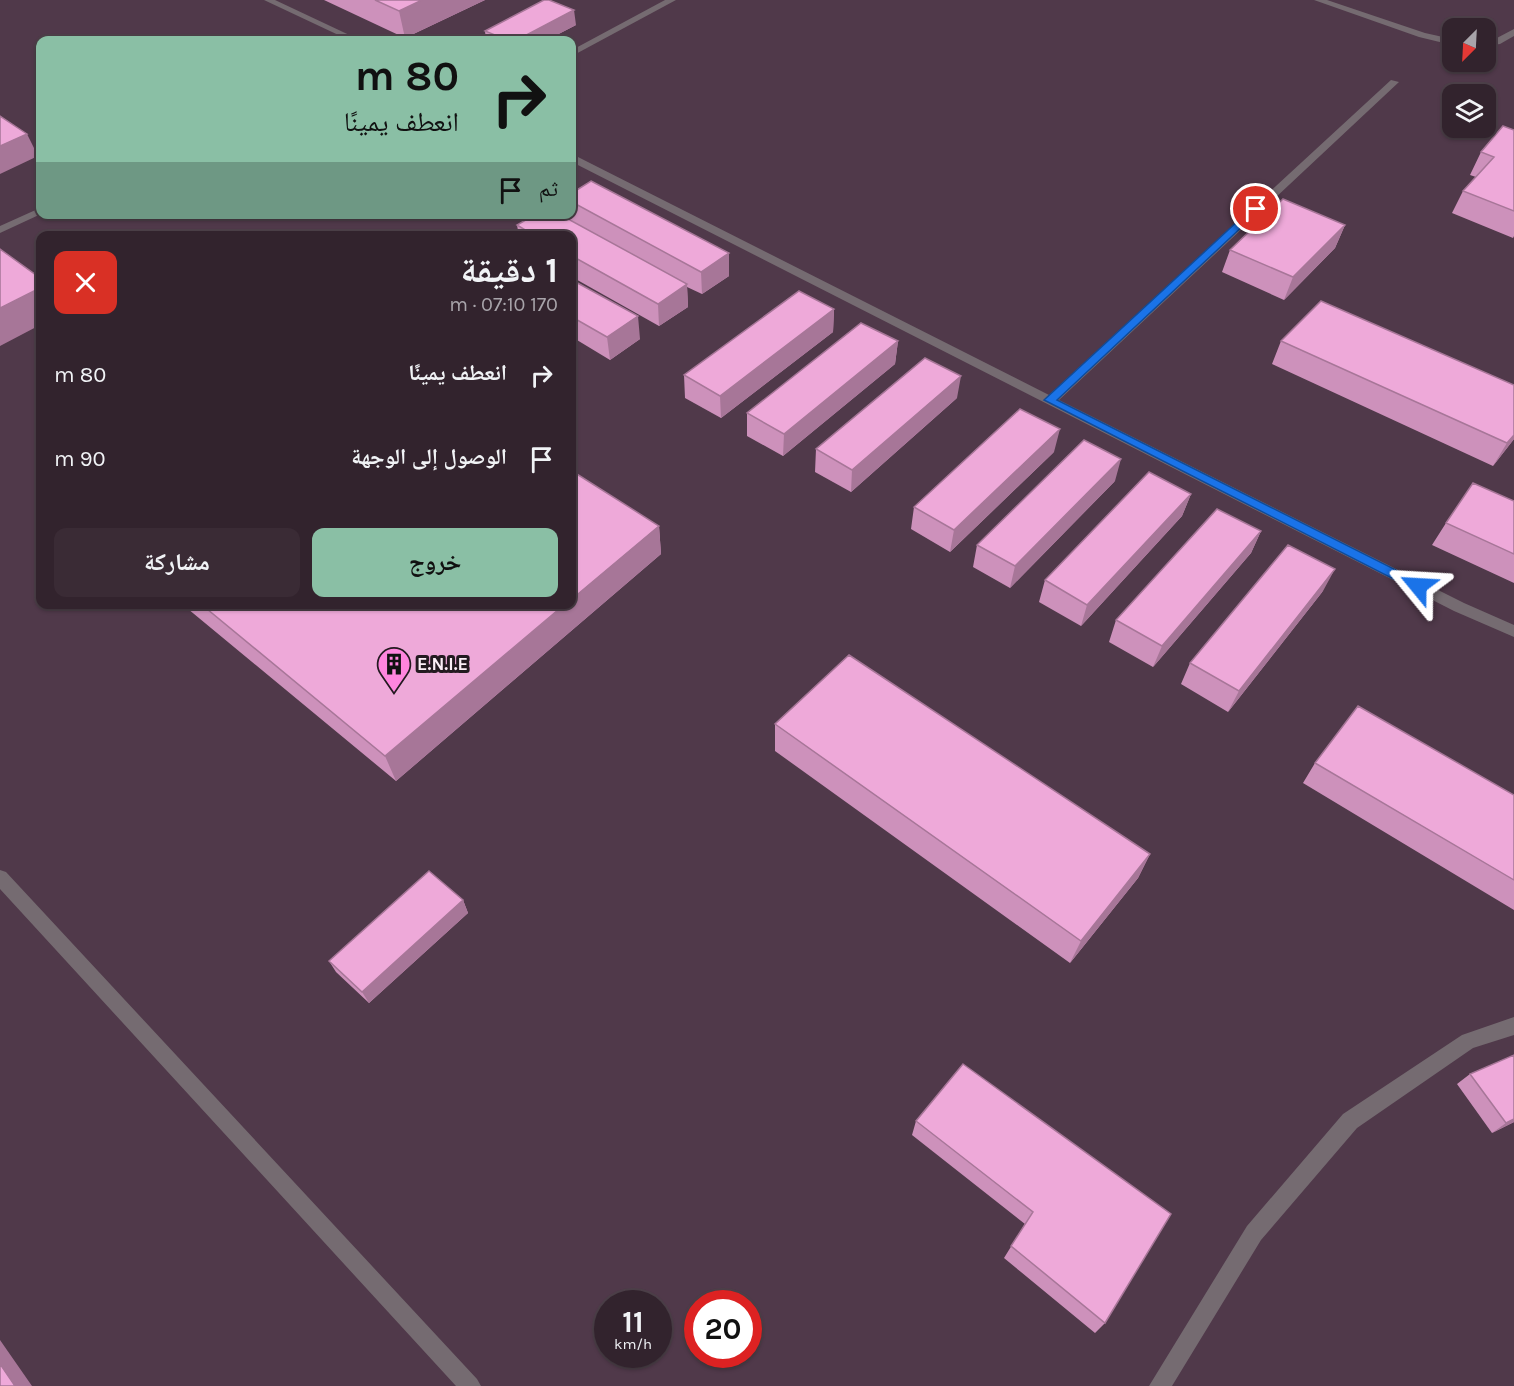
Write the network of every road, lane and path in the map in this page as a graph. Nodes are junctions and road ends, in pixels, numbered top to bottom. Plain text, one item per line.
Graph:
1 (268, 0) edge
2 (672, 0) edge
3 (1318, 0) edge
4 (1514, 33) edge
5 (346, 36) edge
6 (1442, 40) edge
7 (1496, 42) edge
8 (576, 51) edge
9 (1394, 82) dead end
10 (576, 160) edge
11 (36, 213) edge
12 (0, 230) edge
13 (1050, 400) junction
14 (1514, 631) edge
15 (0, 877) edge
16 (1514, 1026) edge
17 (470, 1386) edge
18 (1160, 1386) edge

1 - 5 lane
2 - 8 lane
3 - 6 lane
4 - 7 lane
9 - 13 lane
10 - 13 lane
11 - 12 lane
13 - 14 lane
15 - 17 lane
16 - 18 lane

